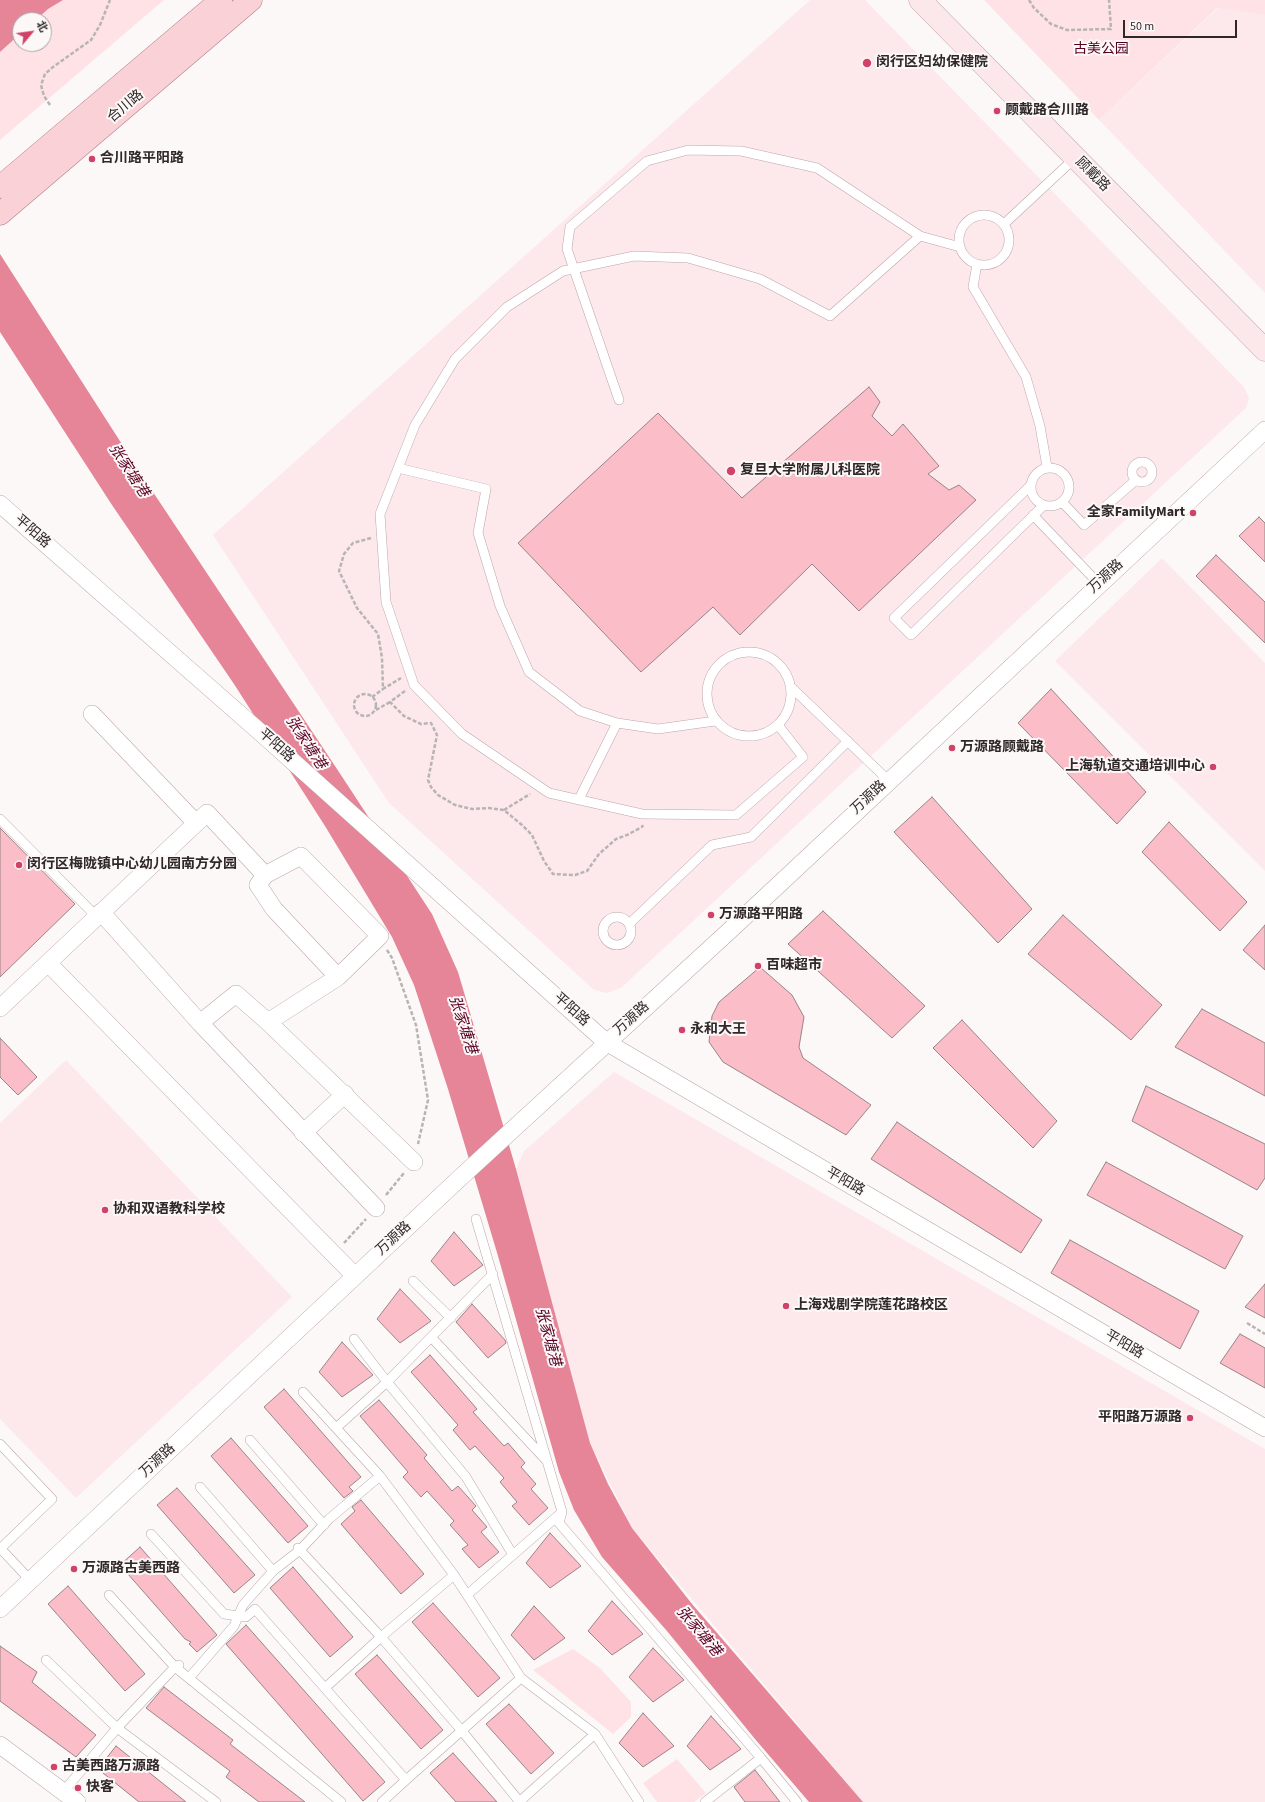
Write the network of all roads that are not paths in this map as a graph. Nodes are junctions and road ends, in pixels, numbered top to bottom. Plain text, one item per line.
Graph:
1 (221, 0) edge
2 (251, 0) edge
3 (920, 0) edge
4 (1075, 158) junction
5 (4, 184) edge
6 (0, 214) edge
7 (1004, 224) junction
8 (920, 236) junction
9 (960, 247) junction
10 (977, 264) junction
11 (574, 269) junction
12 (1265, 350) edge
13 (619, 400) dead end
14 (1265, 430) edge
15 (398, 468) junction
16 (1047, 468) junction
17 (1136, 480) dead end
18 (1031, 485) junction
19 (1062, 502) junction
20 (0, 504) edge
21 (1044, 505) junction
22 (1033, 516) junction
23 (1100, 584) junction
24 (790, 687) junction
25 (92, 714) dead end
26 (715, 721) junction
27 (617, 724) junction
28 (778, 725) junction
29 (848, 741) junction
30 (888, 780) junction
31 (578, 799) junction
32 (0, 819) edge
33 (196, 823) junction
34 (265, 875) junction
35 (99, 915) junction
36 (629, 924) dead end
37 (48, 963) junction
38 (338, 977) junction
39 (0, 1008) edge
40 (268, 1022) junction
41 (200, 1023) junction
42 (606, 1042) junction
43 (345, 1094) junction
44 (303, 1133) junction
45 (414, 1162) road end
46 (376, 1208) road end
47 (476, 1219) dead end
48 (493, 1274) junction
49 (355, 1276) junction
50 (413, 1281) dead end
51 (451, 1318) junction
52 (432, 1338) junction
53 (354, 1339) dead end
54 (387, 1382) junction
55 (303, 1392) dead end
56 (336, 1428) junction
57 (1265, 1428) edge
58 (250, 1440) dead end
59 (0, 1444) edge
60 (547, 1461) junction
61 (380, 1476) junction
62 (200, 1487) dead end
63 (562, 1512) junction
64 (324, 1525) junction
65 (151, 1534) dead end
66 (0, 1548) edge
67 (299, 1549) junction
68 (513, 1555) junction
69 (274, 1571) junction
70 (454, 1575) junction
71 (31, 1581) junction
72 (109, 1595) dead end
73 (467, 1595) junction
74 (0, 1609) edge
75 (238, 1616) junction
76 (381, 1637) junction
77 (46, 1660) dead end
78 (177, 1665) junction
79 (188, 1678) junction
80 (521, 1678) junction
81 (325, 1688) junction
82 (118, 1728) junction
83 (462, 1731) junction
84 (595, 1734) junction
85 (0, 1745) edge
86 (761, 1758) junction
87 (406, 1780) junction
88 (63, 1792) junction
89 (710, 1800) edge
90 (77, 1802) edge
91 (216, 1802) edge
92 (341, 1802) edge
93 (382, 1802) edge
94 (519, 1802) edge
95 (640, 1802) edge
96 (797, 1802) edge

1 - 5 main road, 合川路
2 - 6 main road, 合川路
3 - 4 main road, 顾戴路
4 - 7 lane
4 - 12 main road, 顾戴路
7 - 9 lane
7 - 10 lane
8 - 9 lane
8 - 11 lane
8 - 11 lane
9 - 10 lane
10 - 16 lane
11 - 13 lane
11 - 15 lane
14 - 23 street, 万源路
15 - 27 lane
15 - 31 lane
16 - 18 lane
16 - 19 lane
17 - 19 lane
18 - 21 lane
18 - 22 lane
19 - 21 lane
20 - 42 street, 平阳路
21 - 22 lane
22 - 23 lane
23 - 30 street, 万源路
24 - 26 lane
24 - 28 lane
24 - 29 lane
25 - 33 street
26 - 27 lane
26 - 28 lane
27 - 31 lane
28 - 31 lane
29 - 30 lane
29 - 36 lane
30 - 42 street, 万源路
32 - 35 lane
33 - 34 street
33 - 35 street
34 - 38 street
34 - 38 street
35 - 37 street
35 - 41 street
37 - 39 street
37 - 49 street
38 - 40 street
40 - 41 street
40 - 43 street
41 - 44 street
42 - 49 street, 万源路
42 - 57 street, 平阳路
43 - 44 street
43 - 45 street
44 - 46 street
47 - 48 lane
48 - 51 lane
48 - 60 lane
49 - 71 street, 万源路
50 - 51 lane
51 - 52 lane
52 - 54 lane
52 - 60 lane
53 - 54 lane
54 - 56 lane
54 - 68 lane
55 - 56 lane
56 - 61 lane
58 - 64 lane
59 - 66 lane
60 - 63 lane
61 - 64 lane
61 - 70 lane
62 - 69 lane
63 - 68 lane
63 - 86 lane
64 - 67 lane
65 - 75 lane
66 - 71 lane
67 - 69 lane
67 - 76 lane
68 - 73 lane
69 - 75 lane
70 - 73 lane
70 - 76 lane
71 - 74 street, 万源路
72 - 78 lane
73 - 80 lane
75 - 79 lane
75 - 81 lane
76 - 81 lane
76 - 83 lane
77 - 82 lane
78 - 79 lane
78 - 82 lane
79 - 92 lane
80 - 83 lane
80 - 84 lane
81 - 87 lane
82 - 88 lane
82 - 91 lane
83 - 87 lane
83 - 94 lane
84 - 94 lane
84 - 95 lane
85 - 88 street
86 - 89 lane
86 - 96 lane
87 - 93 lane
88 - 90 street

